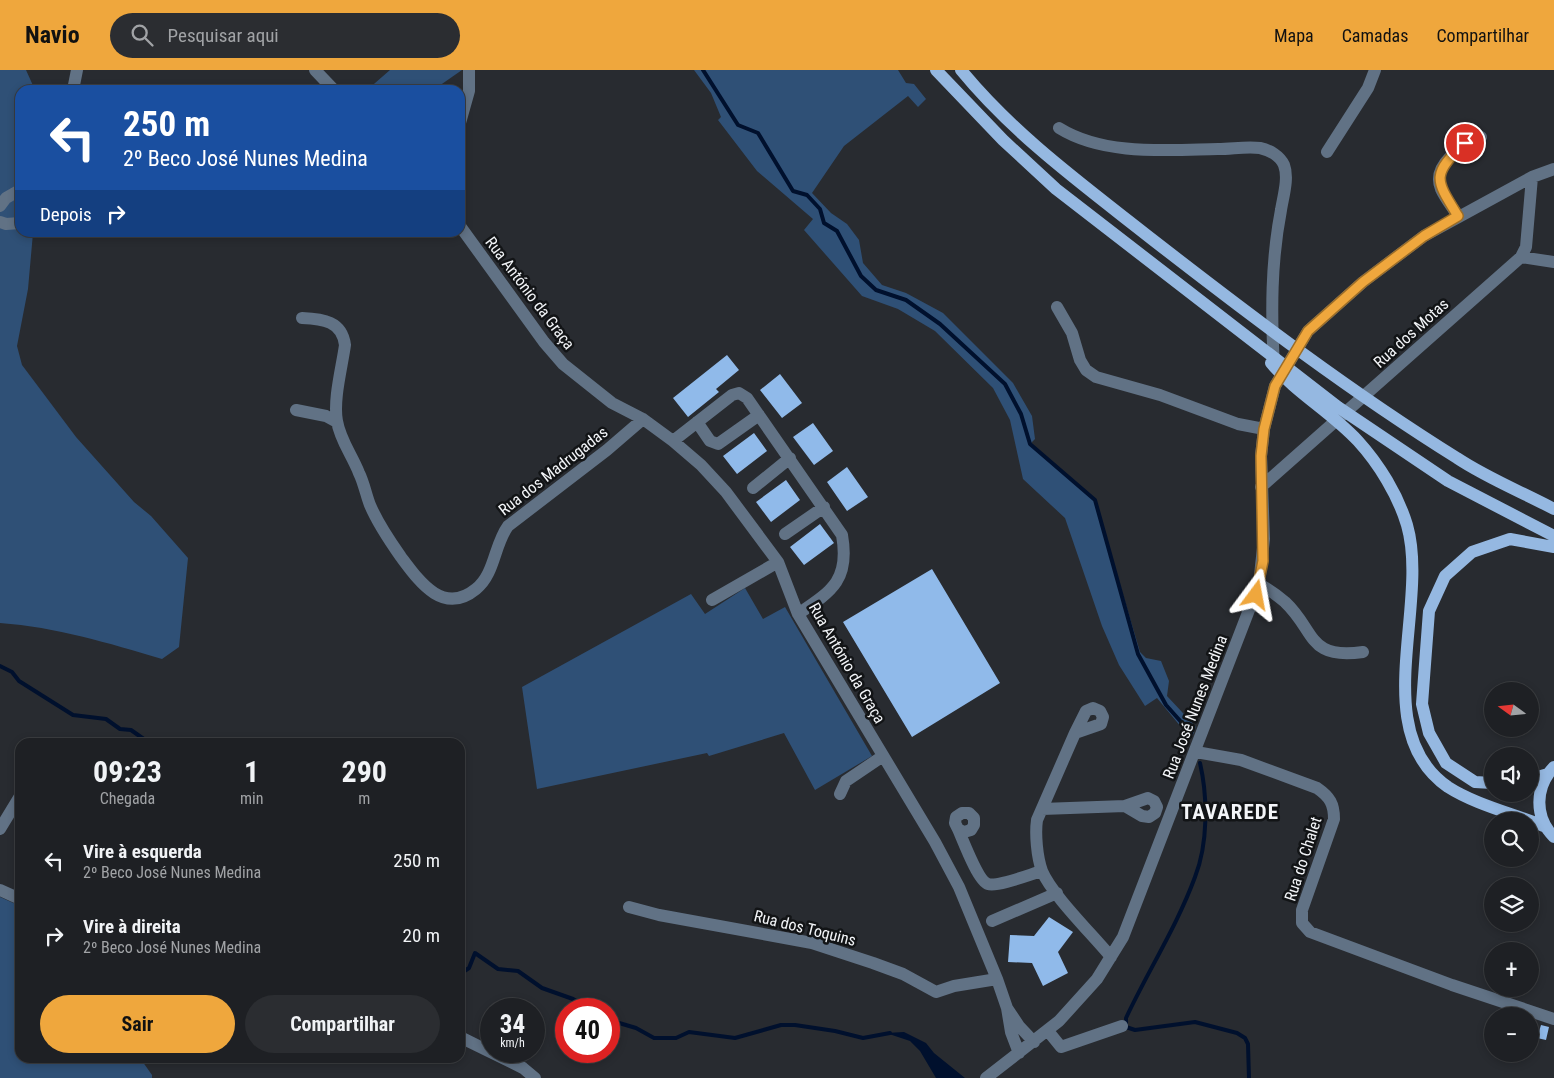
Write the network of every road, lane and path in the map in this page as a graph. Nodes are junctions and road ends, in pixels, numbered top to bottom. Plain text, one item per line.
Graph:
1 (77, 70) edge
2 (315, 70) edge
3 (469, 70) edge
4 (936, 70) edge
5 (961, 70) edge
6 (1375, 70) edge
7 (74, 85) edge
8 (329, 85) edge
9 (465, 105) edge
10 (1058, 128) dead end
11 (1481, 137) dead end
12 (1327, 152) dead end
13 (1554, 169) edge
14 (1532, 177) junction
15 (15, 193) edge
16 (0, 206) edge
17 (1458, 216) junction
18 (0, 222) edge
19 (15, 223) edge
20 (465, 233) edge
21 (1521, 257) junction
22 (1554, 262) edge
23 (1057, 307) dead end
24 (302, 318) dead end
25 (1254, 343) junction
26 (1275, 386) junction
27 (296, 410) dead end
28 (759, 414) junction
29 (643, 419) junction
30 (337, 422) junction
31 (697, 422) junction
32 (1264, 429) junction
33 (673, 440) junction
34 (790, 458) junction
35 (753, 488) dead end
36 (1261, 488) junction
37 (824, 507) junction
38 (1554, 509) edge
39 (785, 534) dead end
40 (1554, 536) edge
41 (1554, 547) edge
42 (778, 562) junction
43 (1259, 584) junction
44 (712, 600) dead end
45 (798, 614) junction
46 (1363, 652) dead end
47 (1075, 732) dead end
48 (1196, 752) junction
49 (883, 756) junction
50 (1551, 770) edge
51 (1539, 775) edge
52 (1484, 783) edge
53 (840, 794) dead end
54 (15, 804) edge
55 (1125, 806) dead end
56 (1042, 809) junction
57 (0, 829) edge
58 (958, 830) dead end
59 (1550, 832) edge
60 (1042, 871) junction
61 (0, 890) edge
62 (1057, 893) junction
63 (15, 897) edge
64 (628, 907) dead end
65 (992, 921) dead end
66 (1111, 957) junction
67 (997, 979) junction
68 (1007, 1008) junction
69 (1554, 1019) edge
70 (1122, 1026) dead end
71 (1048, 1031) junction
72 (465, 1039) edge
73 (1034, 1042) junction
74 (1019, 1053) junction
75 (536, 1078) edge
76 (986, 1078) edge

1 - 7 street
2 - 8 street
3 - 9 street
4 - 25 main road
5 - 38 main road
6 - 12 street
10 - 26 street
11 - 17 street
13 - 14 street, Rua José Nunes Medina
14 - 17 street, Rua José Nunes Medina
14 - 21 street
15 - 16 street
17 - 26 street, Rua José Nunes Medina
18 - 19 street
20 - 29 street, Rua António da Graça
21 - 22 street
21 - 36 street, Rua dos Motas
23 - 32 street
24 - 30 street, Rua dos Madrugadas
25 - 40 main road
25 - 59 main road
26 - 32 street, Rua José Nunes Medina
27 - 30 street
28 - 31 street
28 - 31 street
28 - 34 street
29 - 30 street, Rua dos Madrugadas
29 - 33 street, Rua António da Graça
31 - 33 street
32 - 36 street, Rua José Nunes Medina
33 - 42 street, Rua António da Graça
34 - 35 street
34 - 37 street
36 - 43 street, Rua José Nunes Medina
37 - 39 street
37 - 45 street
41 - 52 main road
42 - 44 street
42 - 45 street, Rua António da Graça
43 - 46 street
43 - 48 street, Rua José Nunes Medina
45 - 49 street, Rua António da Graça
47 - 56 street
48 - 66 street, Rua José Nunes Medina
48 - 69 street, Rua do Chalet
49 - 53 street
49 - 67 street, Rua António da Graça
50 - 51 main road
50 - 59 main road
54 - 57 street
55 - 56 street
56 - 60 street
58 - 60 street
60 - 62 street
61 - 63 street
62 - 65 street
62 - 66 street
64 - 67 street, Rua dos Toquins
66 - 71 street, Rua José Nunes Medina
67 - 68 street, Rua António da Graça
68 - 73 street, Rua António da Graça
68 - 74 street, Rua António da Graça
70 - 71 street
71 - 73 street, Rua José Nunes Medina
72 - 75 street
73 - 74 street, Rua José Nunes Medina
74 - 76 street, Rua José Nunes Medina

